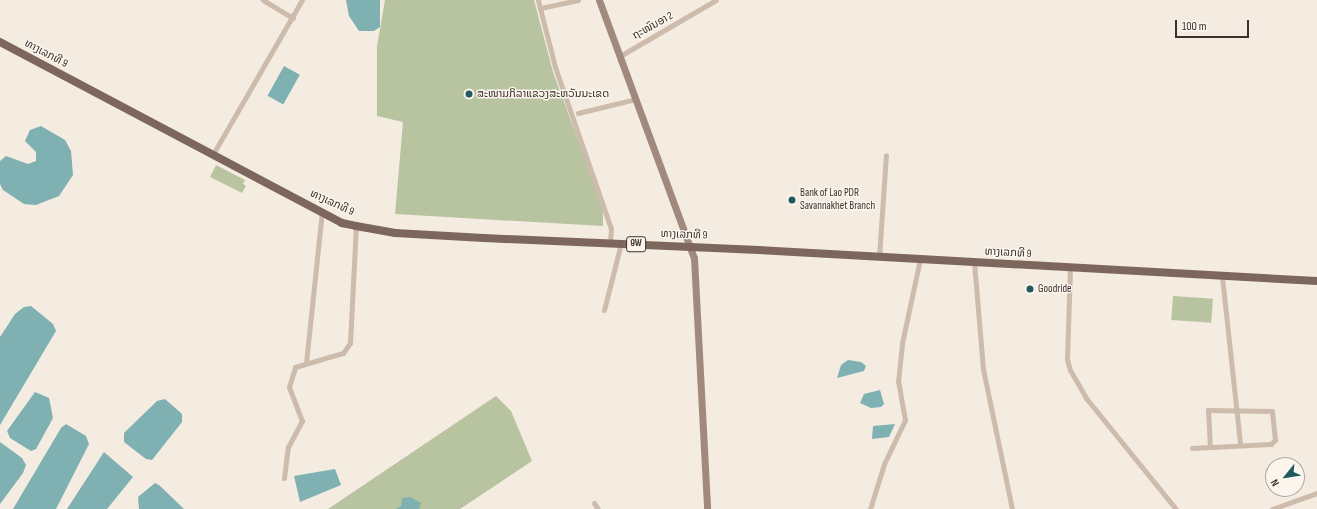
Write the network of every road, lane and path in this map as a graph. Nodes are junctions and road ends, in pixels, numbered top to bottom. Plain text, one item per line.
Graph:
1 (263, 0) edge
2 (302, 0) edge
3 (538, 0) edge
4 (578, 0) edge
5 (599, 0) edge
6 (716, 0) edge
7 (540, 8) junction
8 (293, 18) junction
9 (0, 42) edge
10 (620, 56) junction
11 (636, 99) junction
12 (578, 113) dead end
13 (213, 154) junction
14 (886, 155) dead end
15 (322, 212) junction
16 (356, 226) junction
17 (610, 243) junction
18 (621, 243) junction
19 (690, 246) junction
20 (879, 257) junction
21 (920, 259) junction
22 (974, 262) junction
23 (1070, 268) junction
24 (1222, 277) junction
25 (1317, 281) edge
26 (604, 310) dead end
27 (306, 363) junction
28 (1237, 411) junction
29 (1240, 444) junction
30 (1210, 447) junction
31 (1192, 448) dead end
32 (284, 478) dead end
33 (1317, 493) edge
34 (594, 504) dead end
35 (598, 509) edge
36 (707, 509) edge
37 (870, 509) edge
38 (1012, 509) edge
39 (1176, 509) edge
40 (1272, 509) edge

1 - 8 street
2 - 8 street
3 - 7 street
4 - 7 street
5 - 10 street
6 - 10 street, ຖະໜົນອາ 2
7 - 17 street
8 - 13 street
9 - 13 main road, ທາງເລກທີ 9 / 9W
10 - 11 street
11 - 12 street
11 - 19 street
13 - 15 main road, ທາງເລກທີ 9 / 9W
14 - 20 street
15 - 16 main road, ທາງເລກທີ 9 / 9W
15 - 27 street
16 - 17 main road, ທາງເລກທີ 9 / 9W
16 - 27 street
17 - 18 main road, ທາງເລກທີ 9 / 9W
18 - 19 main road, ທາງເລກທີ 9 / 9W
18 - 26 street
19 - 20 main road, ທາງເລກທີ 9 / 9W
19 - 36 street
20 - 21 main road, ທາງເລກທີ 9 / 9W
21 - 22 main road, ທາງເລກທີ 9 / 9W
21 - 37 street
22 - 23 main road, ທາງເລກທີ 9 / 9W
22 - 38 street
23 - 24 main road, ທາງເລກທີ 9 / 9W
23 - 39 street
24 - 25 main road, ທາງເລກທີ 9 / 9W
24 - 28 street
27 - 32 street
28 - 29 street
28 - 29 street
28 - 30 street
29 - 30 street
30 - 31 street
33 - 40 street
34 - 35 street

